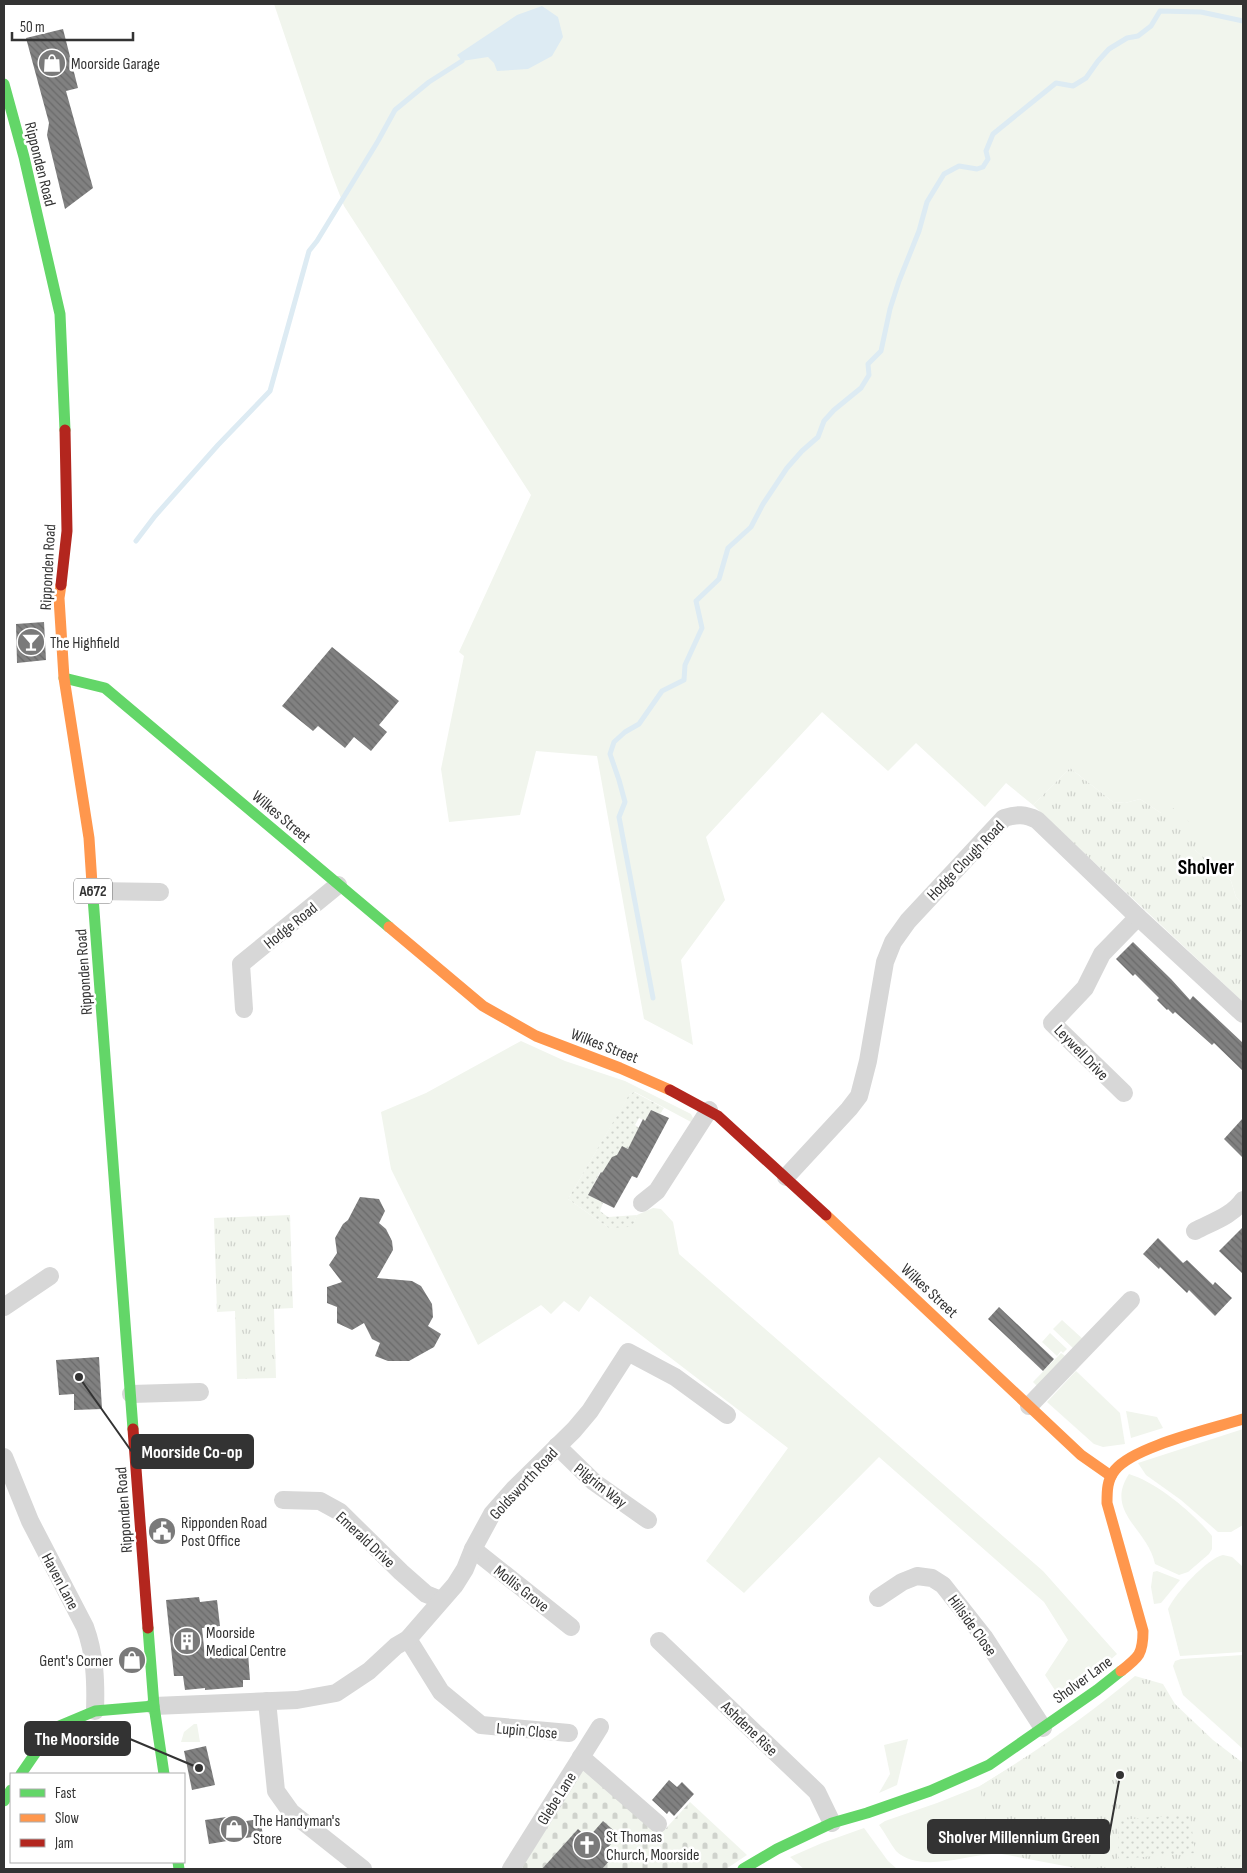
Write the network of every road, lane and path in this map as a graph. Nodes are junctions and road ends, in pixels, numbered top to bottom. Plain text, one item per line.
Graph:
1 (4, 84) edge
2 (64, 678) junction
3 (338, 885) junction
4 (93, 891) junction
5 (160, 892) dead end
6 (1138, 917) junction
7 (244, 1009) dead end
8 (1243, 1014) edge
9 (1124, 1093) dead end
10 (709, 1110) junction
11 (786, 1177) junction
12 (1243, 1200) edge
13 (642, 1203) dead end
14 (1194, 1231) dead end
15 (50, 1276) dead end
16 (1131, 1300) dead end
17 (4, 1307) edge
18 (200, 1392) dead end
19 (131, 1394) junction
20 (1029, 1406) junction
21 (727, 1415) dead end
22 (1243, 1419) edge
23 (557, 1446) junction
24 (4, 1457) edge
25 (1111, 1476) junction
26 (283, 1500) dead end
27 (648, 1520) dead end
28 (473, 1549) junction
29 (878, 1598) dead end
30 (441, 1600) junction
31 (571, 1627) dead end
32 (408, 1639) junction
33 (659, 1641) dead end
34 (267, 1701) junction
35 (154, 1706) junction
36 (96, 1711) junction
37 (600, 1727) dead end
38 (1043, 1728) junction
39 (569, 1733) dead end
40 (581, 1757) junction
41 (23, 1773) edge
42 (164, 1773) edge
43 (832, 1823) junction
44 (658, 1824) dead end
45 (363, 1869) edge
46 (512, 1869) edge
47 (743, 1869) edge

1 - 2 street, Ripponden Road / A672
2 - 3 street, Wilkes Street
2 - 4 street, Ripponden Road / A672
3 - 7 street, Hodge Road
3 - 10 street, Wilkes Street
4 - 5 street
4 - 19 street, Ripponden Road / A672
6 - 8 street, Hodge Clough Road
6 - 9 street, Leywell Drive
6 - 11 street, Hodge Clough Road
10 - 11 street, Wilkes Street
10 - 13 street
11 - 20 street, Wilkes Street
12 - 14 street
15 - 17 street
16 - 20 street
18 - 19 street
19 - 35 street, Ripponden Road / A672
20 - 25 street, Wilkes Street
21 - 23 street, Goldsworth Road
22 - 25 street
23 - 27 street, Pilgrim Way
23 - 28 street, Goldsworth Road
24 - 36 street, Haven Lane
25 - 38 street, Sholver Lane
26 - 30 street, Emerald Drive
28 - 30 street, Goldsworth Road
28 - 31 street, Mollis Grove
29 - 38 street, Hillside Close
30 - 32 street, Goldsworth Road
32 - 34 street, Goldsworth Road
32 - 39 street, Lupin Close
33 - 43 street, Ashdene Rise
34 - 35 street, Goldsworth Road
34 - 45 street
35 - 36 street
35 - 42 street, Ripponden Road / A672
36 - 41 street
37 - 40 street, Glebe Lane
38 - 43 street, Sholver Lane
40 - 44 street
40 - 46 street, Glebe Lane
43 - 47 street, Sholver Lane

